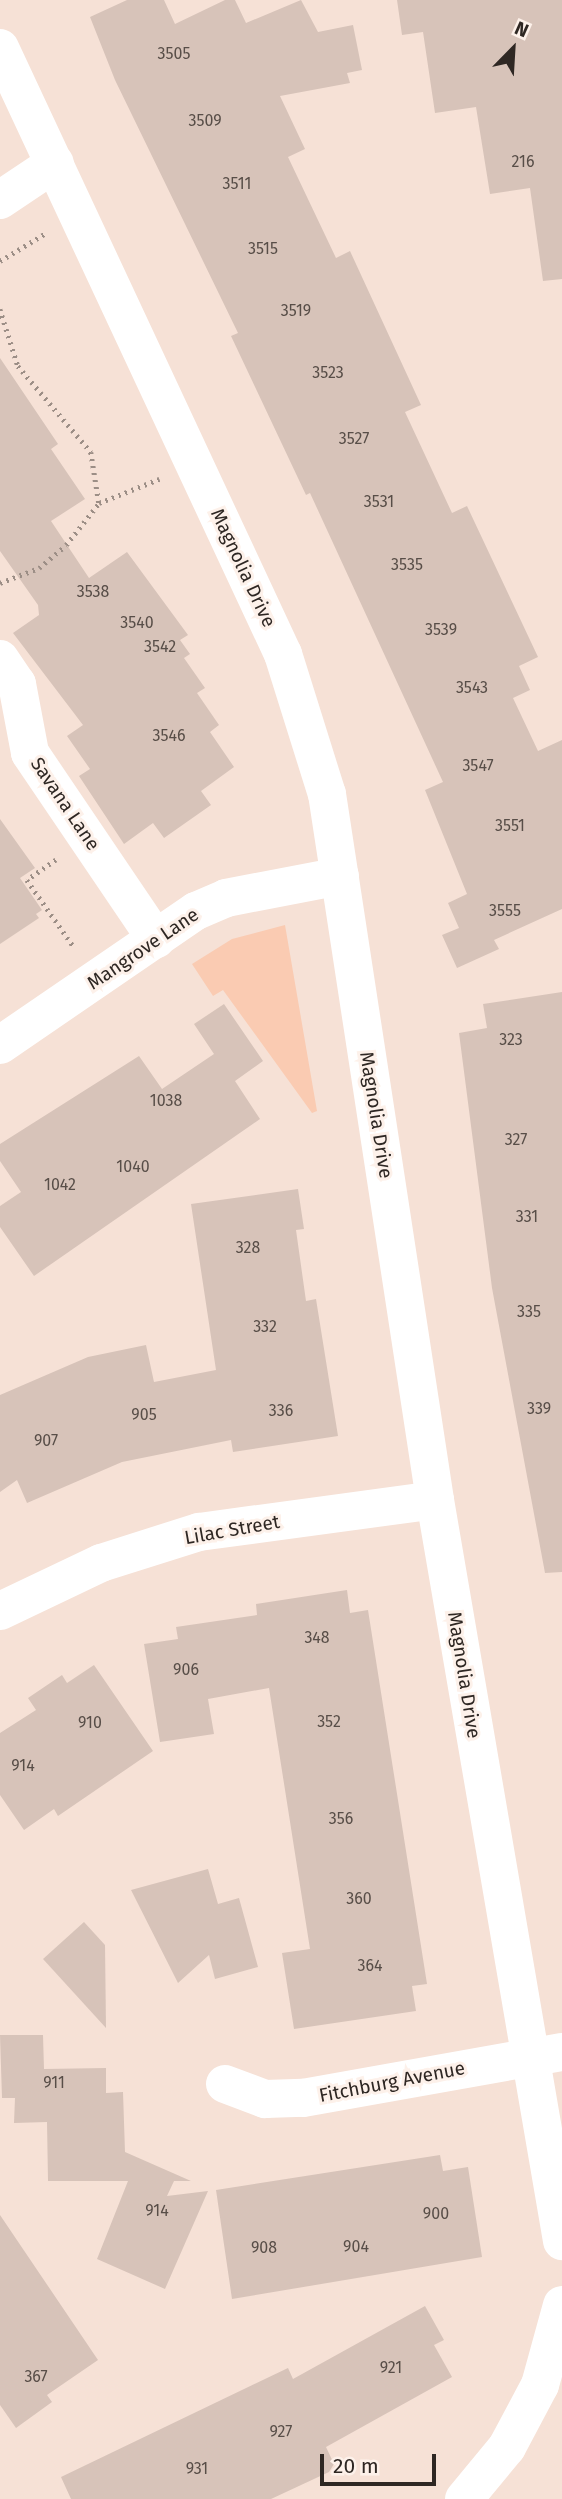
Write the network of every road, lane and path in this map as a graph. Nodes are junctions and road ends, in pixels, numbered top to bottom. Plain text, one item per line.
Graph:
1 (0, 48) edge
2 (55, 163) junction
3 (0, 200) edge
4 (80, 216) junction
5 (0, 261) edge
6 (0, 309) edge
7 (196, 465) junction
8 (99, 503) junction
9 (0, 583) edge
10 (0, 659) edge
11 (11, 733) edge
12 (88, 838) junction
13 (340, 876) junction
14 (156, 939) junction
15 (97, 979) junction
16 (0, 1045) edge
17 (435, 1500) junction
18 (0, 1611) edge
19 (545, 2055) edge
20 (225, 2084) dead end
21 (562, 2241) edge
22 (562, 2305) edge
23 (464, 2499) edge

1 - 2 street, Magnolia Drive
2 - 3 street
2 - 4 street, Magnolia Drive
4 - 5 path
4 - 7 street, Magnolia Drive
6 - 8 path
7 - 8 path
7 - 13 street, Magnolia Drive
8 - 9 path
10 - 11 street, Savana Lane
11 - 12 street, Savana Lane
12 - 14 street, Savana Lane
12 - 15 path
13 - 14 street, Mangrove Lane
13 - 17 street, Magnolia Drive
14 - 15 street, Mangrove Lane
15 - 16 street, Mangrove Lane
17 - 18 street, Lilac Street
17 - 19 street, Magnolia Drive
19 - 20 street, Fitchburg Avenue
19 - 21 street, Magnolia Drive
22 - 23 street

